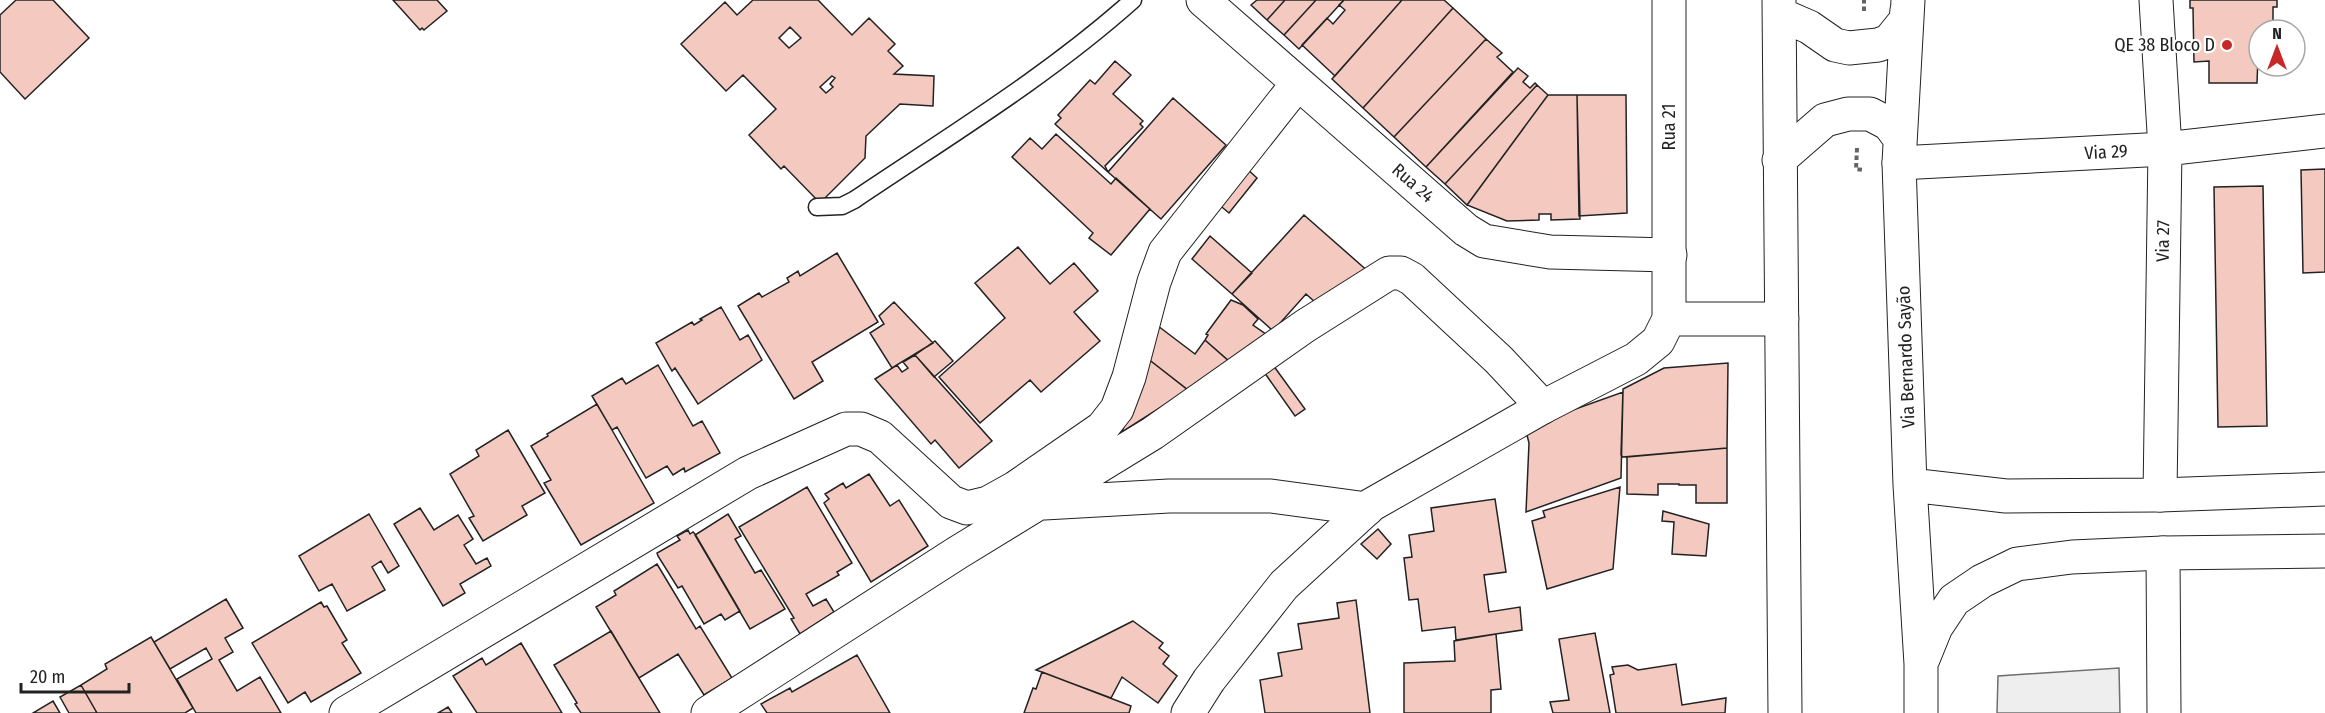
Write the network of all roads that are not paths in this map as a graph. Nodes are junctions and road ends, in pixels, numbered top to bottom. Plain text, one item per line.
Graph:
1 (1133, 0) edge
2 (1203, 0) edge
3 (1669, 0) edge
4 (1908, 0) edge
5 (2156, 0) edge
6 (1779, 7) edge
7 (1298, 83) junction
8 (2325, 132) edge
9 (2165, 149) junction
10 (1899, 151) junction
11 (1779, 160) junction
12 (817, 207) dead end
13 (1670, 255) junction
14 (1669, 319) junction
15 (1782, 319) junction
16 (1543, 407) junction
17 (1910, 485) junction
18 (2325, 489) edge
19 (2160, 495) junction
20 (1039, 503) junction
21 (1367, 509) junction
22 (2325, 551) edge
23 (2163, 553) junction
24 (1921, 664) junction
25 (346, 713) edge
26 (708, 713) edge
27 (1188, 713) edge
28 (1785, 713) edge
29 (1922, 713) edge
30 (2164, 713) edge

1 - 12 lane
2 - 7 street, Rua 24
3 - 13 street, Rua 21
4 - 6 street
4 - 10 street, Via Bernardo Sayão
5 - 9 street
6 - 11 street
7 - 13 street, Rua 24
7 - 25 street
8 - 9 street
9 - 10 street, Via 29
9 - 19 street, Via 27
10 - 11 street
10 - 17 street, Via Bernardo Sayão
11 - 15 street
13 - 14 street, Rua 21
14 - 15 street
14 - 16 street
15 - 28 street
16 - 20 street
16 - 21 street
17 - 19 street
17 - 24 street, Via Bernardo Sayão
18 - 19 street
20 - 21 street
20 - 26 street
21 - 27 street
22 - 23 street
23 - 24 street
23 - 30 street
24 - 29 street, Via Bernardo Sayão

